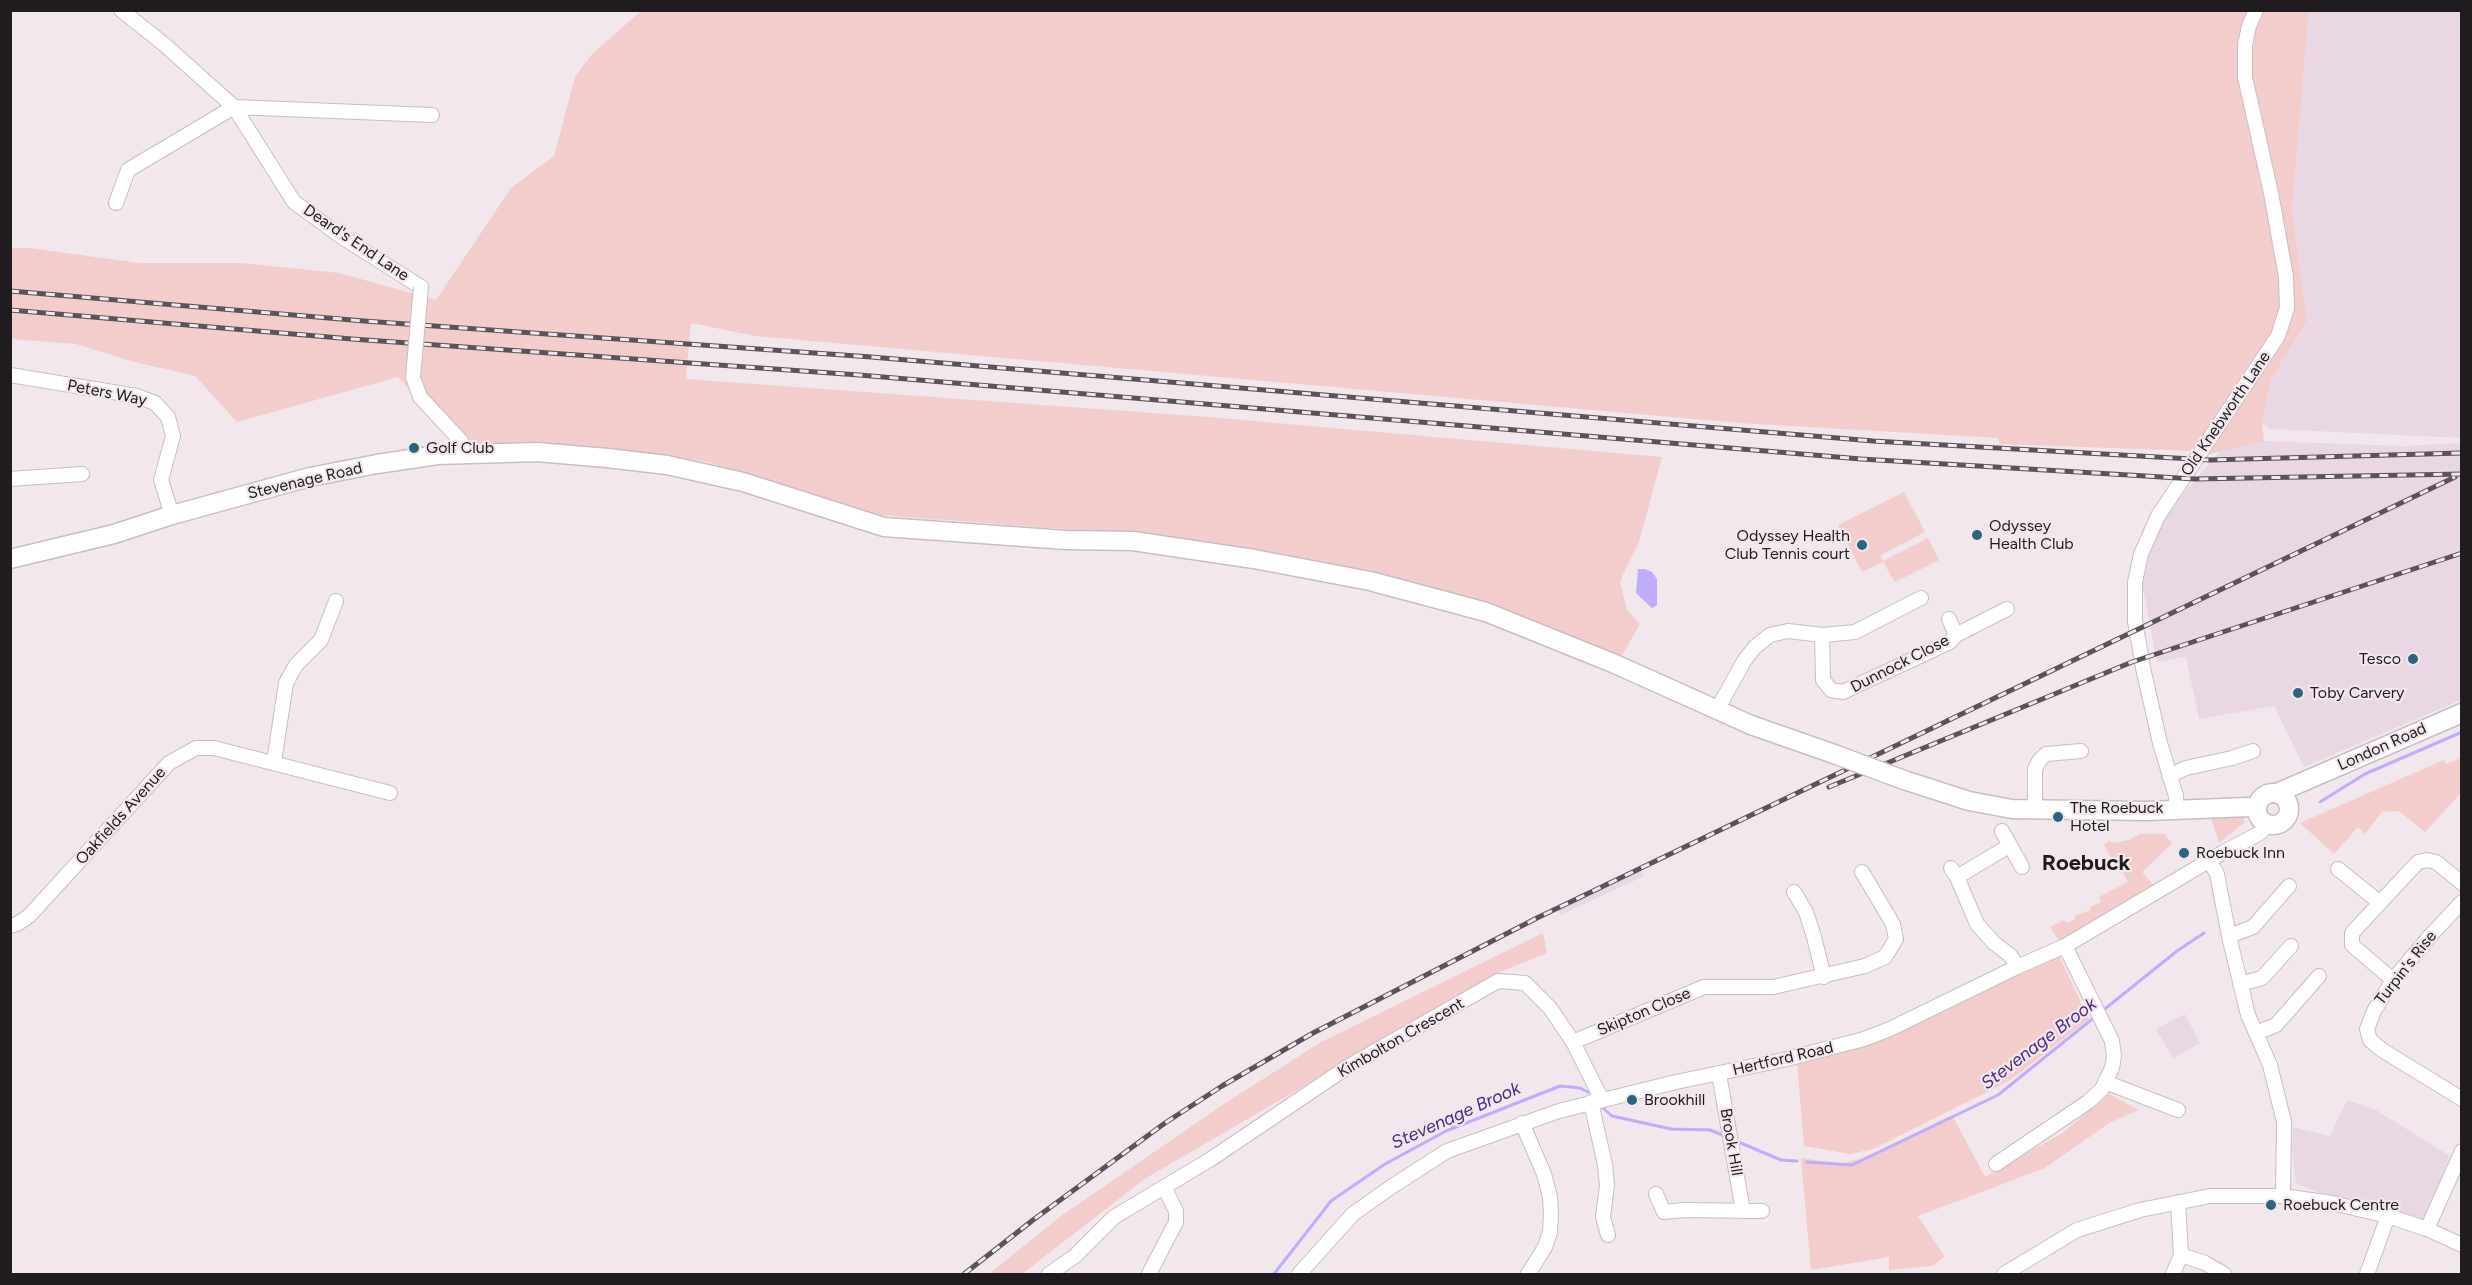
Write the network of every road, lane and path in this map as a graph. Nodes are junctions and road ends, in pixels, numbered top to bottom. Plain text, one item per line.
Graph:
1 (121, 10) edge
2 (2256, 10) edge
3 (234, 107) junction
4 (432, 115) dead end
5 (116, 202) dead end
6 (10, 375) edge
7 (463, 454) junction
8 (82, 474) dead end
9 (10, 479) edge
10 (172, 515) junction
11 (10, 559) edge
12 (1921, 598) dead end
13 (336, 601) dead end
14 (2007, 609) dead end
15 (1949, 619) dead end
16 (1822, 634) junction
17 (1956, 634) junction
18 (1717, 710) junction
19 (2462, 713) edge
20 (2081, 751) dead end
21 (2253, 751) dead end
22 (274, 762) junction
23 (2169, 776) junction
24 (390, 793) dead end
25 (2283, 800) junction
26 (2035, 809) junction
27 (2257, 809) junction
28 (2176, 810) junction
29 (2268, 824) junction
30 (2002, 831) dead end
31 (2009, 846) junction
32 (2210, 862) junction
33 (2022, 867) dead end
34 (2338, 869) dead end
35 (1862, 872) dead end
36 (2462, 883) edge
37 (2289, 886) dead end
38 (1794, 892) dead end
39 (2379, 902) junction
40 (2462, 902) edge
41 (10, 926) edge
42 (2229, 936) junction
43 (2065, 946) junction
44 (2291, 946) dead end
45 (2017, 967) junction
46 (2319, 976) dead end
47 (1824, 977) junction
48 (2393, 981) junction
49 (2240, 984) junction
50 (2256, 1033) junction
51 (1573, 1042) junction
52 (1719, 1074) junction
53 (2105, 1082) junction
54 (2462, 1099) edge
55 (1597, 1101) junction
56 (2178, 1110) dead end
57 (1522, 1123) junction
58 (2462, 1151) edge
59 (1996, 1164) dead end
60 (1164, 1187) junction
61 (1656, 1194) dead end
62 (2283, 1196) junction
63 (2178, 1202) junction
64 (1743, 1210) junction
65 (1762, 1211) dead end
66 (2388, 1216) junction
67 (2427, 1229) junction
68 (1608, 1235) dead end
69 (2462, 1245) edge
70 (2181, 1255) junction
71 (1049, 1275) edge
72 (1149, 1275) edge
73 (1299, 1275) edge
74 (1528, 1275) edge
75 (2004, 1275) edge
76 (2173, 1275) edge
77 (2224, 1275) edge
78 (2367, 1275) edge

1 - 3 street, Deard's End Lane
2 - 23 street, Old Knebworth Lane
3 - 4 street
3 - 5 street
3 - 7 street, Deard's End Lane, bridge
6 - 10 street, Peters Way
7 - 10 main road, Stevenage Road
7 - 18 main road, Stevenage Road
8 - 9 street
10 - 11 main road, Stevenage Road
12 - 16 street
13 - 22 street
14 - 17 street, Dunnock Close
15 - 17 street, Dunnock Close
16 - 17 street, Dunnock Close
16 - 18 street
18 - 26 main road, Stevenage Road, bridge
19 - 25 main road, London Road
20 - 26 street
21 - 23 street
22 - 24 street, Oakfields Avenue
22 - 41 street, Oakfields Avenue
23 - 28 street, Old Knebworth Lane
25 - 27 main road
25 - 29 main road
26 - 28 main road, Stevenage Road
27 - 28 main road, Stevenage Road
27 - 29 main road
29 - 32 street, Hertford Road
30 - 31 street
31 - 33 street
31 - 45 street
32 - 42 street
32 - 43 street, Hertford Road
34 - 39 street
35 - 47 street, Skipton Close
36 - 39 street
37 - 42 street
38 - 47 street
39 - 48 street
40 - 48 street, Turpin's Rise
42 - 49 street
43 - 45 street, Hertford Road
43 - 53 street
44 - 49 street
45 - 52 street, Hertford Road
46 - 50 street
47 - 51 street, Skipton Close
48 - 54 street, Turpin's Rise
49 - 50 street
50 - 62 street
51 - 55 street, Kimbolton Crescent
51 - 60 street, Kimbolton Crescent
52 - 55 street, Hertford Road
52 - 64 street, Brook Hill
53 - 56 street
53 - 59 street
55 - 57 street, Hertford Road
55 - 68 street, Kimbolton Crescent
57 - 73 street, Hertford Road
57 - 74 street
58 - 67 street
60 - 71 street, Kimbolton Crescent
60 - 72 street
61 - 64 street
62 - 63 street
62 - 66 street
63 - 70 street
63 - 75 street
64 - 65 street
66 - 67 street
66 - 78 street
67 - 69 street
70 - 76 street
70 - 77 street

